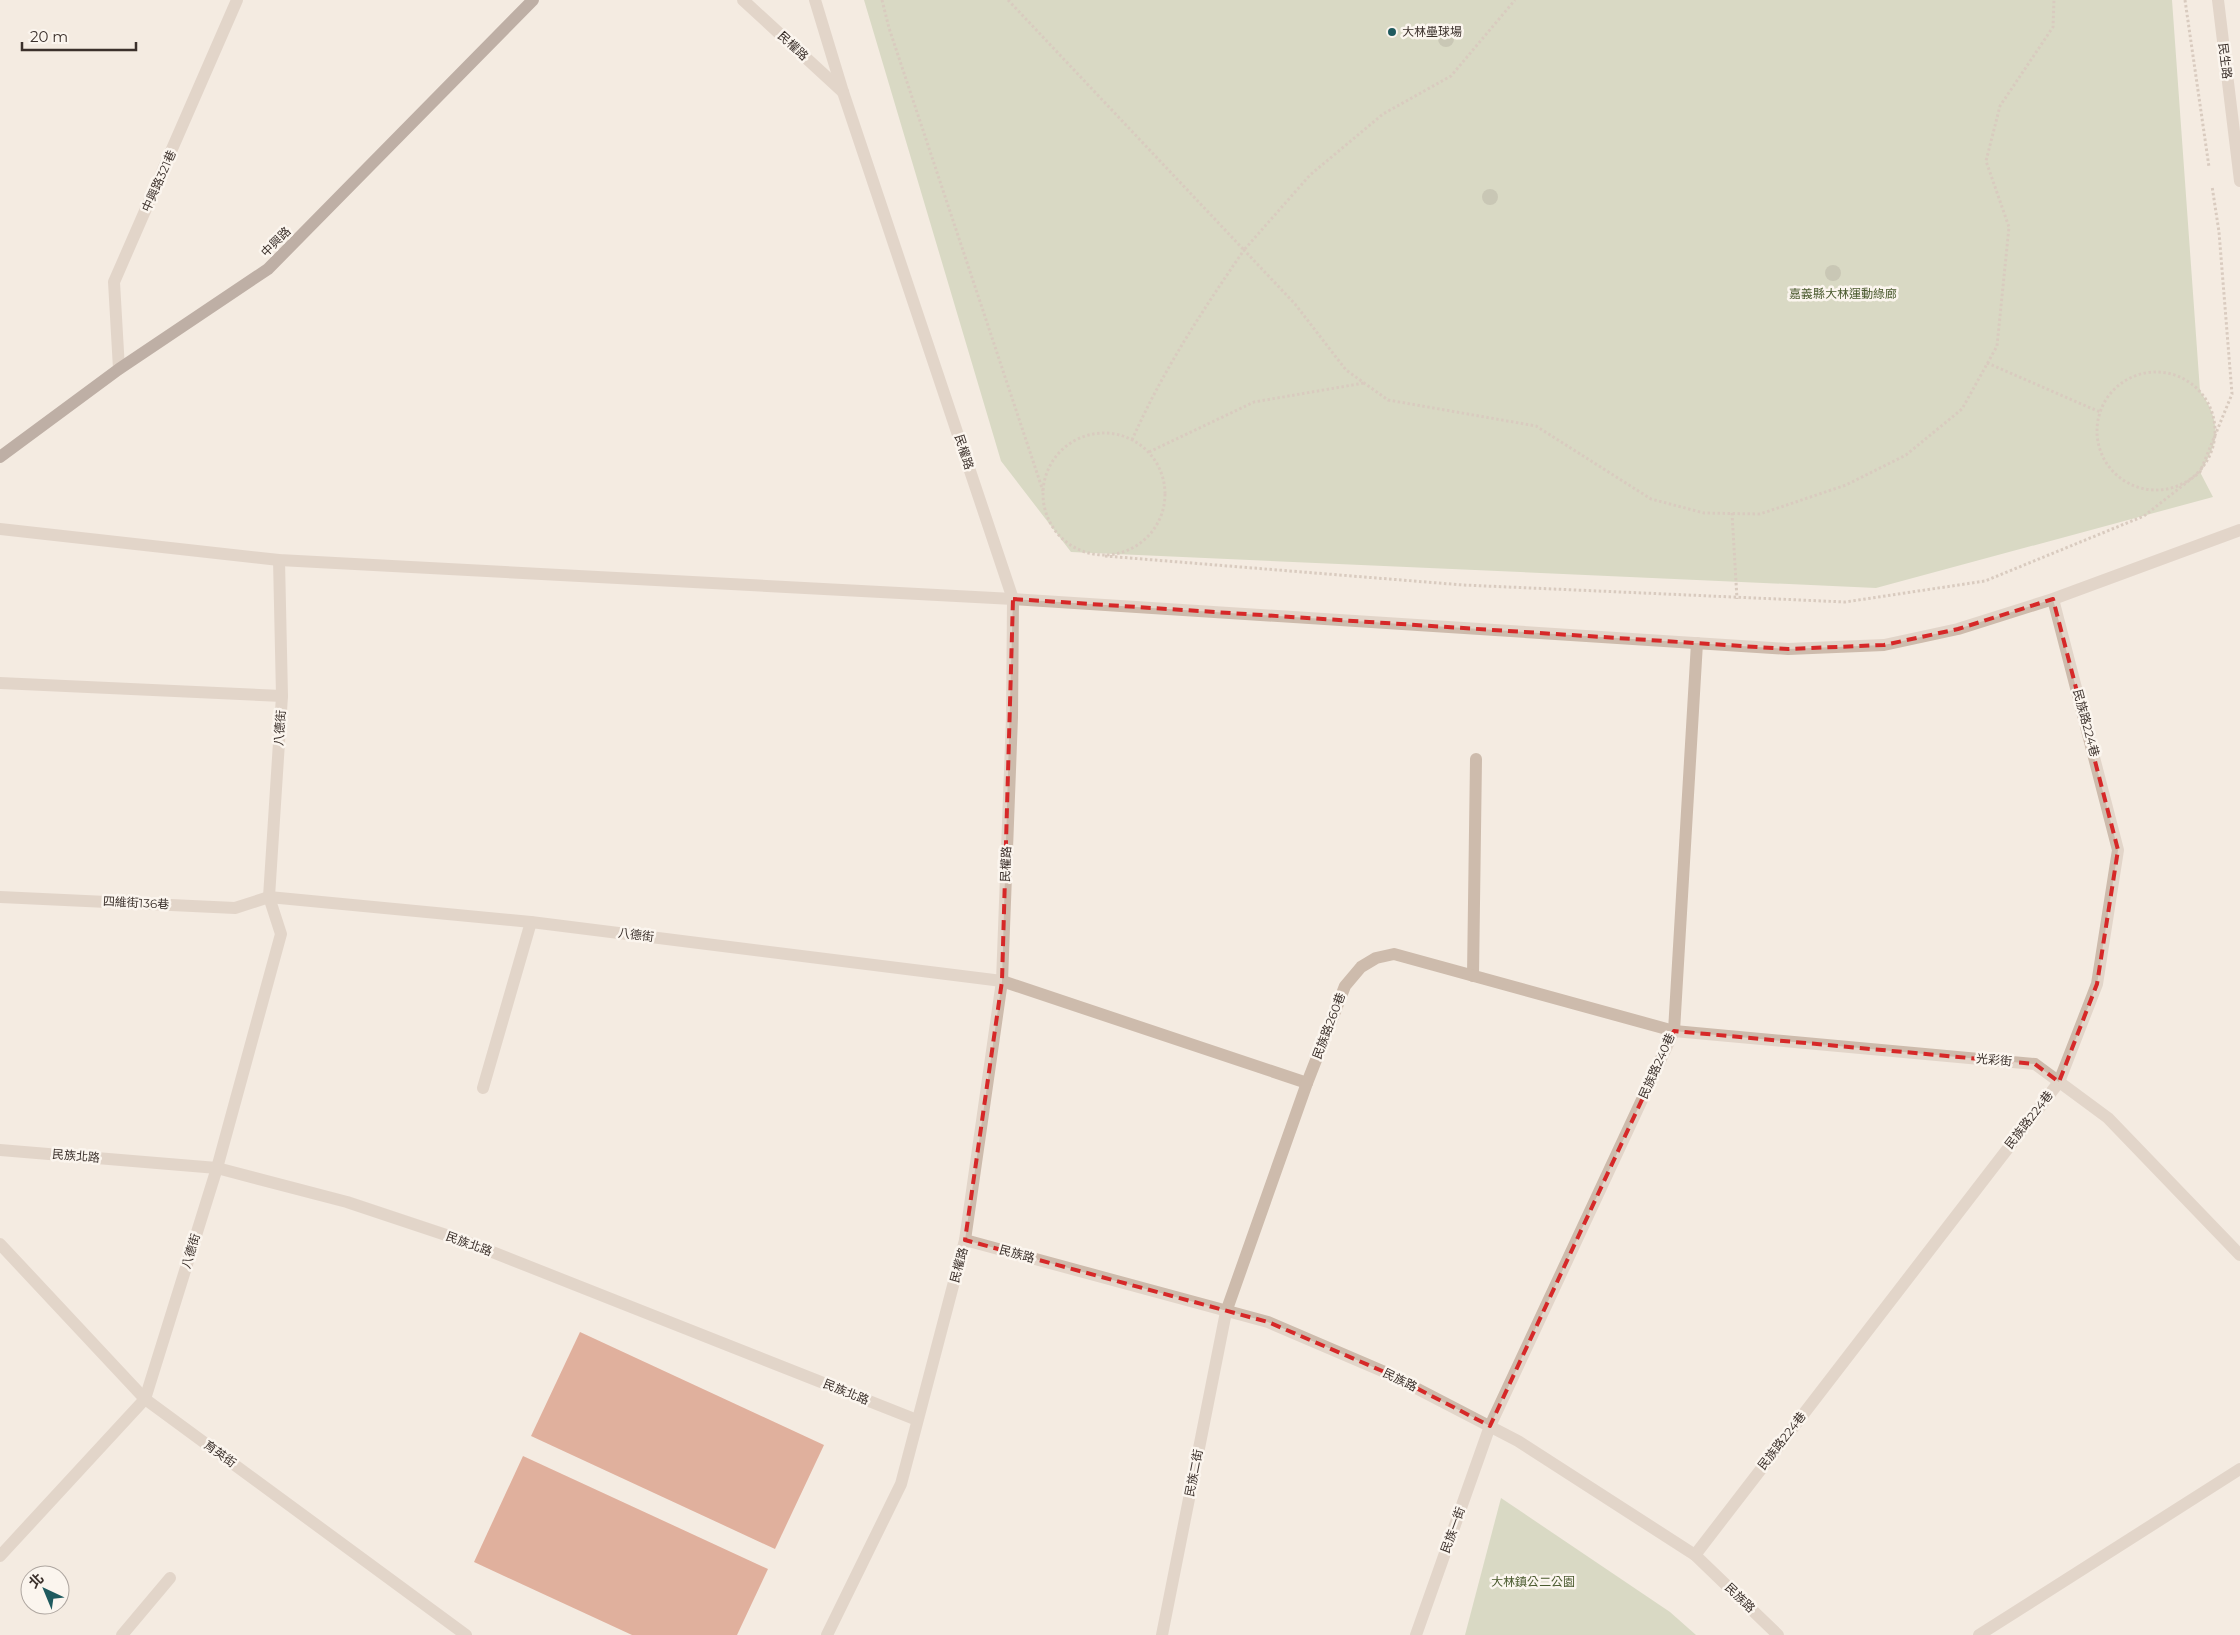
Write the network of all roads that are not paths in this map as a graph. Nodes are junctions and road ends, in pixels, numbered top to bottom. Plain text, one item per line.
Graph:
1 (238, 0) edge
2 (533, 0) edge
3 (743, 0) edge
4 (815, 0) edge
5 (2218, 0) edge
6 (843, 92) junction
7 (2240, 181) edge
8 (119, 369) junction
9 (0, 457) edge
10 (0, 529) edge
11 (2240, 530) edge
12 (279, 560) junction
13 (1013, 599) junction
14 (2053, 599) junction
15 (1697, 643) junction
16 (0, 683) edge
17 (282, 696) junction
18 (1476, 759) dead end
19 (0, 897) edge
20 (269, 897) junction
21 (531, 922) junction
22 (1473, 976) junction
23 (1002, 981) junction
24 (1674, 1031) junction
25 (2059, 1082) junction
26 (1307, 1083) junction
27 (483, 1088) dead end
28 (0, 1150) edge
29 (217, 1168) junction
30 (965, 1240) junction
31 (0, 1244) edge
32 (2240, 1255) edge
33 (1226, 1312) junction
34 (145, 1399) junction
35 (917, 1420) junction
36 (1490, 1426) junction
37 (2240, 1469) edge
38 (1694, 1555) junction
39 (0, 1556) edge
40 (170, 1578) dead end
41 (122, 1635) edge
42 (466, 1635) edge
43 (827, 1635) edge
44 (1162, 1635) edge
45 (1416, 1635) edge
46 (1778, 1635) edge
47 (1978, 1635) edge

1 - 8 street, 中興路321巷
2 - 8 main road, 中興路
3 - 6 street, 民權路
4 - 6 street, 民權路
5 - 7 street, 民生路
6 - 13 street, 民權路
8 - 9 main road, 中興路
10 - 12 street
11 - 14 street
12 - 13 street
12 - 17 street, 八德街
13 - 15 street
13 - 23 street, 民權路
14 - 15 street
14 - 25 street, 民族路224巷
15 - 24 street, 民族路240巷
16 - 17 street
17 - 20 street, 八德街
18 - 22 street
19 - 20 street, 四維街136巷
20 - 21 street, 八德街
20 - 29 street, 八德街
21 - 23 street, 八德街
21 - 27 street
22 - 24 street, 民族路260巷
22 - 26 street, 民族路260巷
23 - 26 street, 八德街
23 - 30 street, 民權路
24 - 25 street, 光彩街
24 - 36 street, 民族路240巷
25 - 32 street, 光彩街
25 - 38 street, 民族路224巷
26 - 33 street, 民族路260巷
28 - 29 street, 民族北路
29 - 34 street, 八德街
29 - 35 street, 民族北路
30 - 33 street, 民族路
30 - 35 street, 民權路
31 - 34 street, 育英街
33 - 36 street, 民族路
33 - 44 street, 民族二街
34 - 39 street, 八德街
34 - 42 street, 育英街
35 - 43 street, 民權路
36 - 38 street, 民族路
36 - 45 street, 民族一街
37 - 47 street
38 - 46 street, 民族路
40 - 41 street

